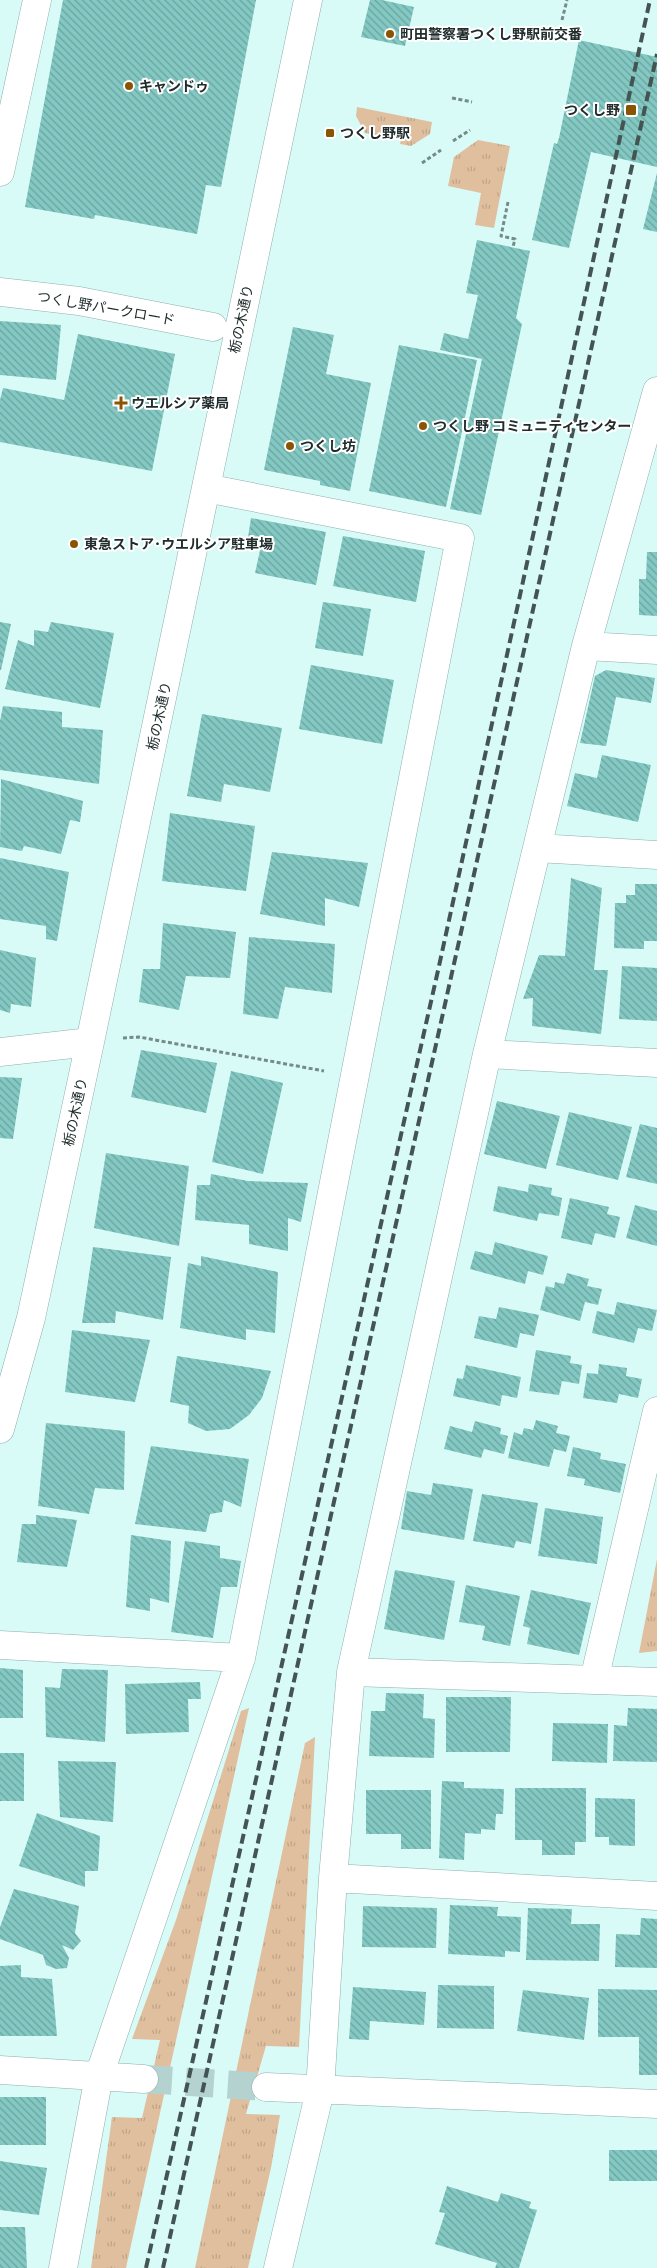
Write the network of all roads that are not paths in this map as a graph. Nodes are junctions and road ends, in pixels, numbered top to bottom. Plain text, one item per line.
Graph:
1 (37, 0) edge
2 (308, 0) edge
3 (0, 170) edge
4 (0, 292) edge
5 (213, 327) dead end
6 (657, 391) edge
7 (649, 444) edge
8 (206, 488) junction
9 (586, 646) junction
10 (657, 650) edge
11 (537, 848) junction
12 (657, 855) edge
13 (90, 1042) junction
14 (0, 1052) edge
15 (487, 1054) junction
16 (657, 1063) edge
17 (657, 1411) edge
18 (0, 1429) edge
19 (0, 1645) edge
20 (241, 1658) junction
21 (351, 1672) junction
22 (594, 1680) junction
23 (657, 1682) edge
24 (333, 1878) junction
25 (657, 1896) edge
26 (0, 2070) edge
27 (99, 2076) junction
28 (144, 2079) tunnel mouth
29 (266, 2087) tunnel mouth
30 (320, 2090) junction
31 (657, 2104) edge
32 (64, 2268) edge
33 (278, 2268) edge

1 - 3 street
2 - 8 street, 栃の木通り
4 - 5 street, つくし野パークロード
6 - 7 street
7 - 9 street
8 - 13 street, 栃の木通り
8 - 20 street
9 - 10 street
9 - 11 street
11 - 12 street
11 - 15 street
13 - 14 street
13 - 18 street, 栃の木通り
15 - 16 street
15 - 21 street
17 - 22 street
19 - 20 street
20 - 27 street
21 - 22 street
21 - 24 street
22 - 23 street
24 - 25 street
24 - 30 street
26 - 27 street
27 - 28 street
27 - 32 street
29 - 30 street
30 - 31 street
30 - 33 street

